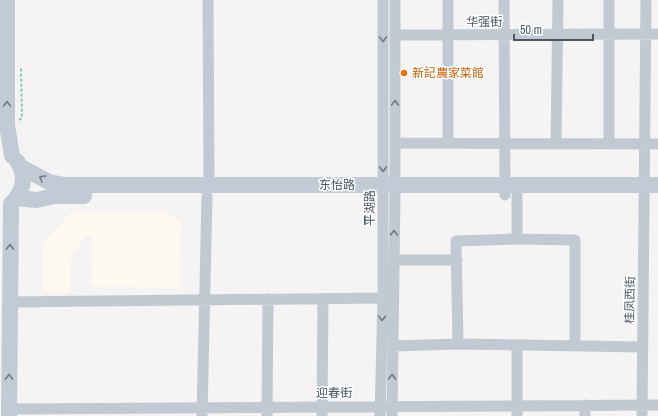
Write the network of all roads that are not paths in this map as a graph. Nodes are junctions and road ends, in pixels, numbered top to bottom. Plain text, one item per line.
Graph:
1 (7, 0) edge
2 (208, 0) edge
3 (383, 0) edge
4 (395, 0) edge
5 (448, 0) edge
6 (504, 0) edge
7 (558, 0) edge
8 (609, 0) edge
9 (646, 0) edge
10 (558, 34) junction
11 (609, 34) junction
12 (646, 34) junction
13 (658, 34) edge
14 (395, 35) junction
15 (448, 35) junction
16 (504, 35) junction
17 (395, 143) junction
18 (448, 143) junction
19 (504, 143) junction
20 (556, 144) junction
21 (609, 144) junction
22 (645, 144) junction
23 (658, 144) edge
24 (11, 158) edge
25 (208, 190) junction
26 (389, 190) junction
27 (651, 190) edge
28 (509, 192) junction
29 (9, 204) edge
30 (517, 239) junction
31 (394, 260) junction
32 (456, 260) junction
33 (383, 298) junction
34 (204, 299) junction
35 (268, 299) junction
36 (323, 299) junction
37 (10, 302) junction
38 (458, 344) junction
39 (517, 345) junction
40 (575, 345) junction
41 (393, 346) junction
42 (642, 347) junction
43 (658, 405) edge
44 (202, 411) edge
45 (267, 411) edge
46 (322, 411) edge
47 (380, 411) edge
48 (461, 411) edge
49 (517, 411) edge
50 (585, 411) edge
51 (642, 411) edge
52 (392, 412) edge
53 (9, 413) edge

24 -> 1 street
2 - 25 street
3 -> 26 street, 平湖路
4 - 14 street, 平湖路
5 - 15 street
6 - 16 street
7 - 10 street
8 - 11 street
9 - 12 street, 桂凤西街
10 - 11 street, 华强街
10 - 16 street, 华强街
10 - 20 street
11 - 12 street, 华强街
11 - 21 street
12 - 13 street, 华强街
12 - 22 street, 桂凤西街
14 - 15 street, 华强街
17 -> 14 street, 平湖路
15 - 16 street, 华强街
15 - 18 street
16 - 19 street
17 - 18 street
17 - 26 street, 平湖路
18 - 19 street
19 - 20 street
19 - 28 street
20 - 21 street
21 - 22 street
22 - 23 street
22 - 27 street, 桂凤西街
25 -> 24 street, 东怡路
24 - 29 street
25 - 26 street, 东怡路
25 - 29 street, 东怡路
25 - 34 street
26 - 28 street, 东怡路
31 -> 26 street, 平湖路
26 - 33 street, 平湖路
27 - 28 street, 东怡路
27 - 42 street, 桂凤西街
28 - 30 street
37 -> 29 street
30 - 32 street
30 - 40 street
31 - 32 street
31 - 41 street, 平湖路
32 - 38 street
33 - 36 street
33 -> 47 street, 平湖路
34 - 35 street
34 - 37 street
34 - 44 street
35 - 36 street
35 - 45 street
36 - 46 street
53 -> 37 street
38 - 39 street
38 - 41 street
39 - 40 street
39 - 49 street
40 - 42 street
52 -> 41 street, 平湖路
42 - 51 street, 桂凤西街
43 - 51 street, 迎春街
44 - 45 street, 迎春街
44 - 53 street, 迎春街
45 - 46 street, 迎春街
46 - 47 street, 迎春街
47 - 52 street, 迎春街
48 - 49 street, 迎春街
48 - 52 street, 迎春街
49 - 50 street, 迎春街
50 - 51 street, 迎春街

